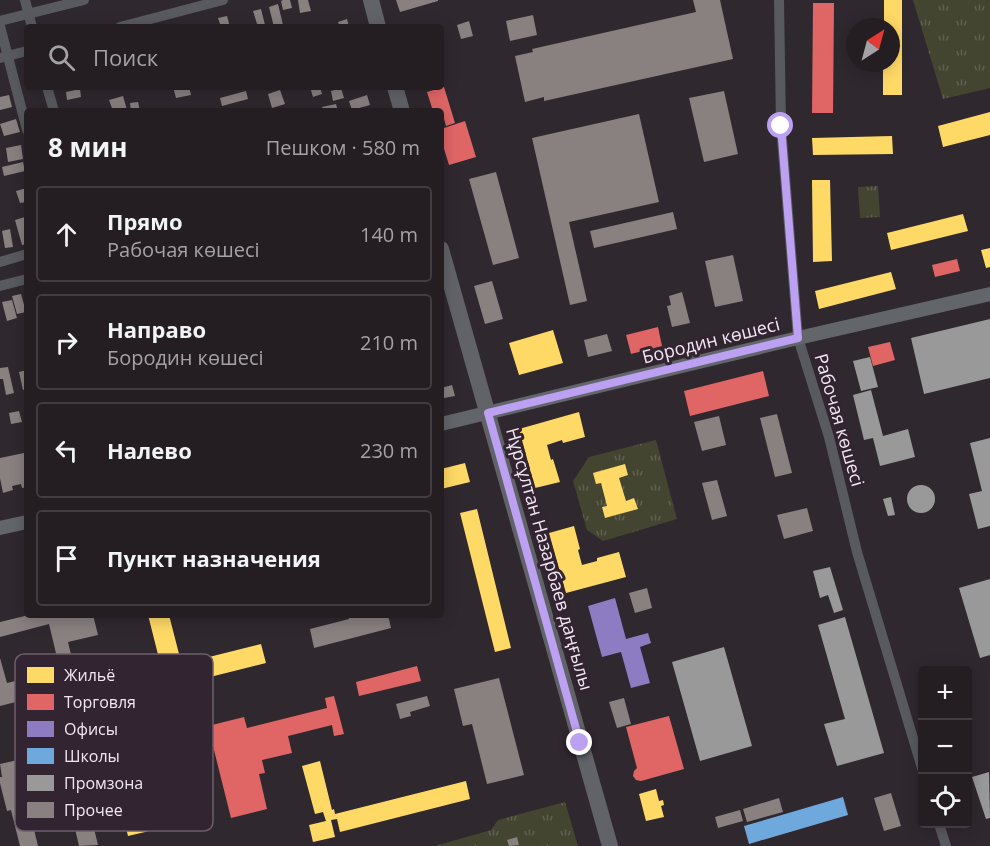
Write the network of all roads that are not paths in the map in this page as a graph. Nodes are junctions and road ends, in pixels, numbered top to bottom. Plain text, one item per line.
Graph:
1 (25, 0) edge
2 (84, 0) edge
3 (223, 0) edge
4 (371, 0) edge
5 (779, 0) edge
6 (29, 14) junction
7 (0, 21) edge
8 (31, 24) edge
9 (131, 24) edge
10 (377, 24) edge
11 (0, 26) edge
12 (24, 52) edge
13 (4, 57) edge
14 (48, 90) edge
15 (396, 90) edge
16 (53, 108) edge
17 (401, 108) edge
18 (24, 120) edge
19 (24, 255) edge
20 (444, 259) edge
21 (0, 262) edge
22 (24, 280) edge
23 (0, 286) edge
24 (990, 294) edge
25 (798, 338) junction
26 (488, 413) junction
27 (444, 423) edge
28 (24, 523) edge
29 (0, 528) edge
30 (918, 755) edge
31 (940, 828) edge
32 (610, 846) edge
33 (946, 846) edge

1 - 6 street
2 - 6 street
3 - 9 street
4 - 10 main road
5 - 25 street, Рабочая көшесі
6 - 7 street
6 - 8 street
11 - 13 street
12 - 13 street
13 - 18 street
14 - 16 street
15 - 17 main road
19 - 21 street
20 - 26 main road, Нұрсұлтан Назарбаев даңғылы
22 - 23 street
24 - 25 street, Бородин көшесі
25 - 26 street, Бородин көшесі
25 - 30 street, Рабочая көшесі
26 - 27 street, Бородин көшесі
26 - 32 main road, Нұрсұлтан Назарбаев даңғылы
28 - 29 street
31 - 33 street

